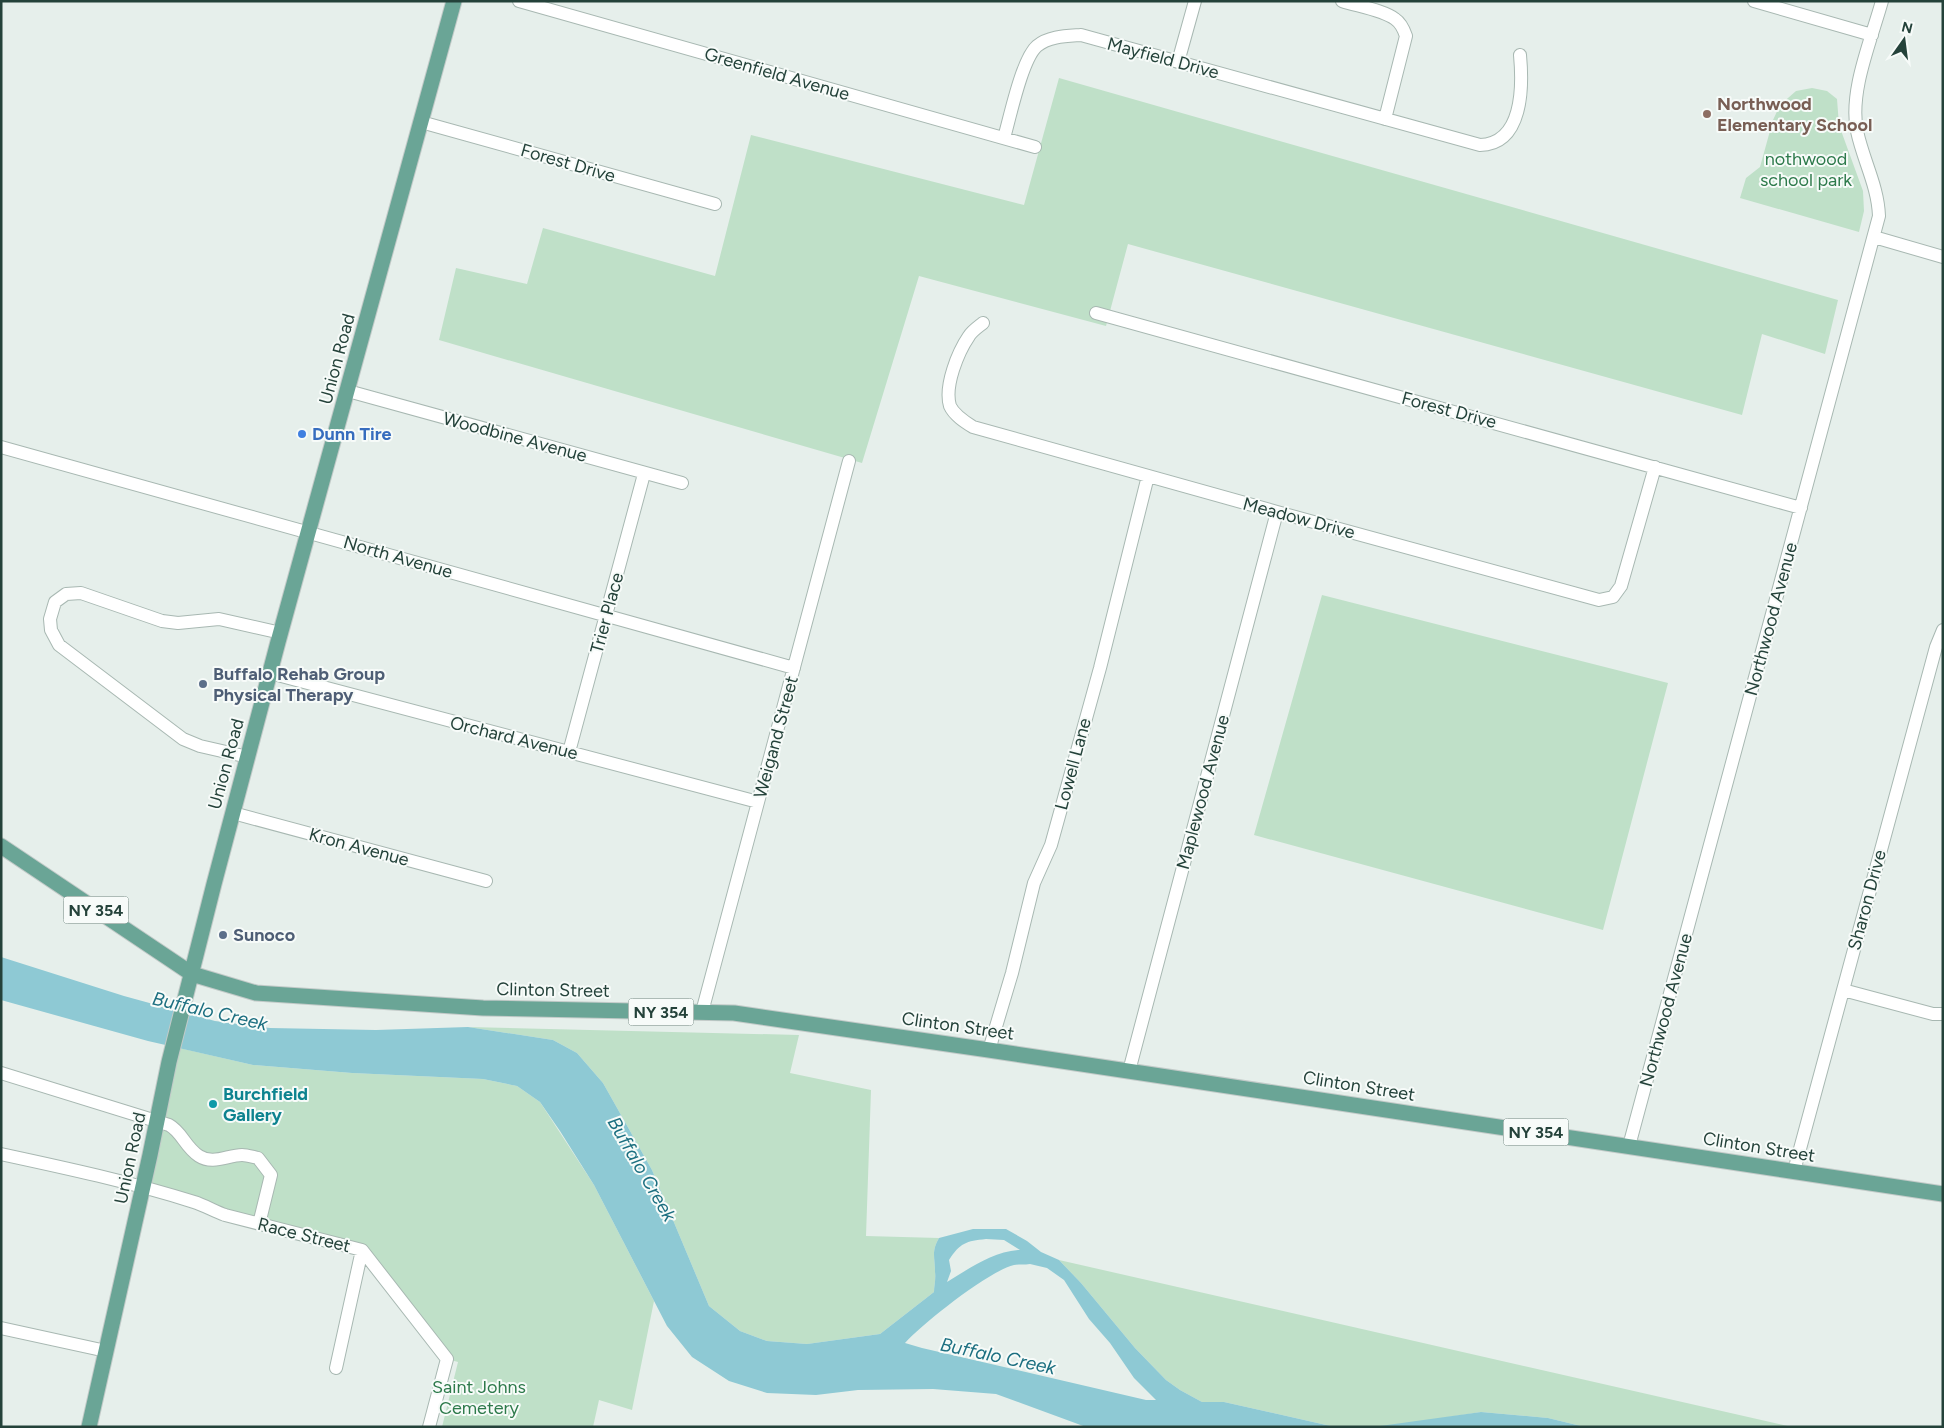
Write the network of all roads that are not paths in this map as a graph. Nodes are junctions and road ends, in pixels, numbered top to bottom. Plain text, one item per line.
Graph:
1 (454, 1) edge
2 (519, 1) edge
3 (1195, 1) edge
4 (1342, 1) edge
5 (1754, 1) edge
6 (1882, 1) edge
7 (1770, 3) edge
8 (1872, 35) junction
9 (1520, 55) dead end
10 (1178, 62) junction
11 (1385, 119) junction
12 (421, 122) junction
13 (1004, 138) junction
14 (1035, 147) dead end
15 (715, 204) dead end
16 (1874, 238) junction
17 (1943, 256) edge
18 (1096, 312) dead end
19 (983, 323) dead end
20 (348, 391) junction
21 (1, 447) edge
22 (849, 462) dead end
23 (1655, 467) junction
24 (644, 474) junction
25 (1148, 476) junction
26 (682, 483) dead end
27 (1801, 508) junction
28 (1277, 512) junction
29 (309, 532) junction
30 (607, 615) junction
31 (1943, 630) edge
32 (281, 633) junction
33 (794, 668) junction
34 (270, 673) junction
35 (569, 752) junction
36 (248, 757) junction
37 (758, 802) junction
38 (233, 813) junction
39 (1, 846) edge
40 (486, 881) dead end
41 (192, 974) junction
42 (1843, 990) junction
43 (702, 1012) junction
44 (1943, 1014) edge
45 (989, 1050) junction
46 (1129, 1071) junction
47 (1, 1073) edge
48 (158, 1121) junction
49 (1629, 1146) junction
50 (1, 1154) edge
51 (1794, 1171) junction
52 (143, 1186) junction
53 (1943, 1194) edge
54 (259, 1224) junction
55 (362, 1250) junction
56 (1, 1328) edge
57 (106, 1351) junction
58 (336, 1368) dead end
59 (89, 1427) edge
60 (429, 1427) edge

1 - 12 main road, Union Road
2 - 13 street, Greenfield Avenue
3 - 10 street
4 - 11 street
5 - 7 street
6 - 8 street, Northwood Avenue
7 - 8 street
8 - 16 street, Northwood Avenue
9 - 11 street, Mayfield Drive
10 - 11 street, Mayfield Drive
10 - 13 street, Mayfield Drive
12 - 15 street, Forest Drive
12 - 20 main road, Union Road
13 - 14 street, Greenfield Avenue
16 - 17 street
16 - 27 street, Northwood Avenue
18 - 23 street, Forest Drive
19 - 25 street, Meadow Drive
20 - 24 street, Woodbine Avenue
20 - 29 main road, Union Road
21 - 29 street, North Avenue
22 - 33 street, Weigand Street
23 - 27 street, Forest Drive
23 - 28 street, Meadow Drive
24 - 26 street, Woodbine Avenue
24 - 30 street, Trier Place
25 - 28 street, Meadow Drive
25 - 45 street, Lowell Lane
27 - 49 street, Northwood Avenue
28 - 46 street, Maplewood Avenue
29 - 30 street, North Avenue
29 - 32 main road, Union Road
30 - 33 street, North Avenue
30 - 35 street, Trier Place
31 - 42 street, Sharon Drive
32 - 34 main road, Union Road
32 - 36 street
33 - 37 street, Weigand Street
34 - 35 street, Orchard Avenue
34 - 36 main road, Union Road
35 - 37 street, Orchard Avenue
36 - 38 main road, Union Road
37 - 43 street, Weigand Street
38 - 40 street, Kron Avenue
38 - 41 main road, Union Road
39 - 41 main road, Clinton Street / NY 354
41 - 43 main road, Clinton Street / NY 354
41 - 48 main road, Union Road
42 - 44 street
42 - 51 street, Sharon Drive
43 - 45 main road, Clinton Street / NY 354
45 - 46 main road, Clinton Street / NY 354
46 - 49 main road, Clinton Street / NY 354
47 - 48 street
48 - 52 main road, Union Road
48 - 54 street
49 - 51 main road, Clinton Street / NY 354
50 - 52 street, Race Street
51 - 53 main road, Clinton Street / NY 354
52 - 54 street, Race Street
52 - 57 main road, Union Road
54 - 55 street, Race Street
55 - 58 street
55 - 60 street, Race Street
56 - 57 street
57 - 59 main road, Union Road

